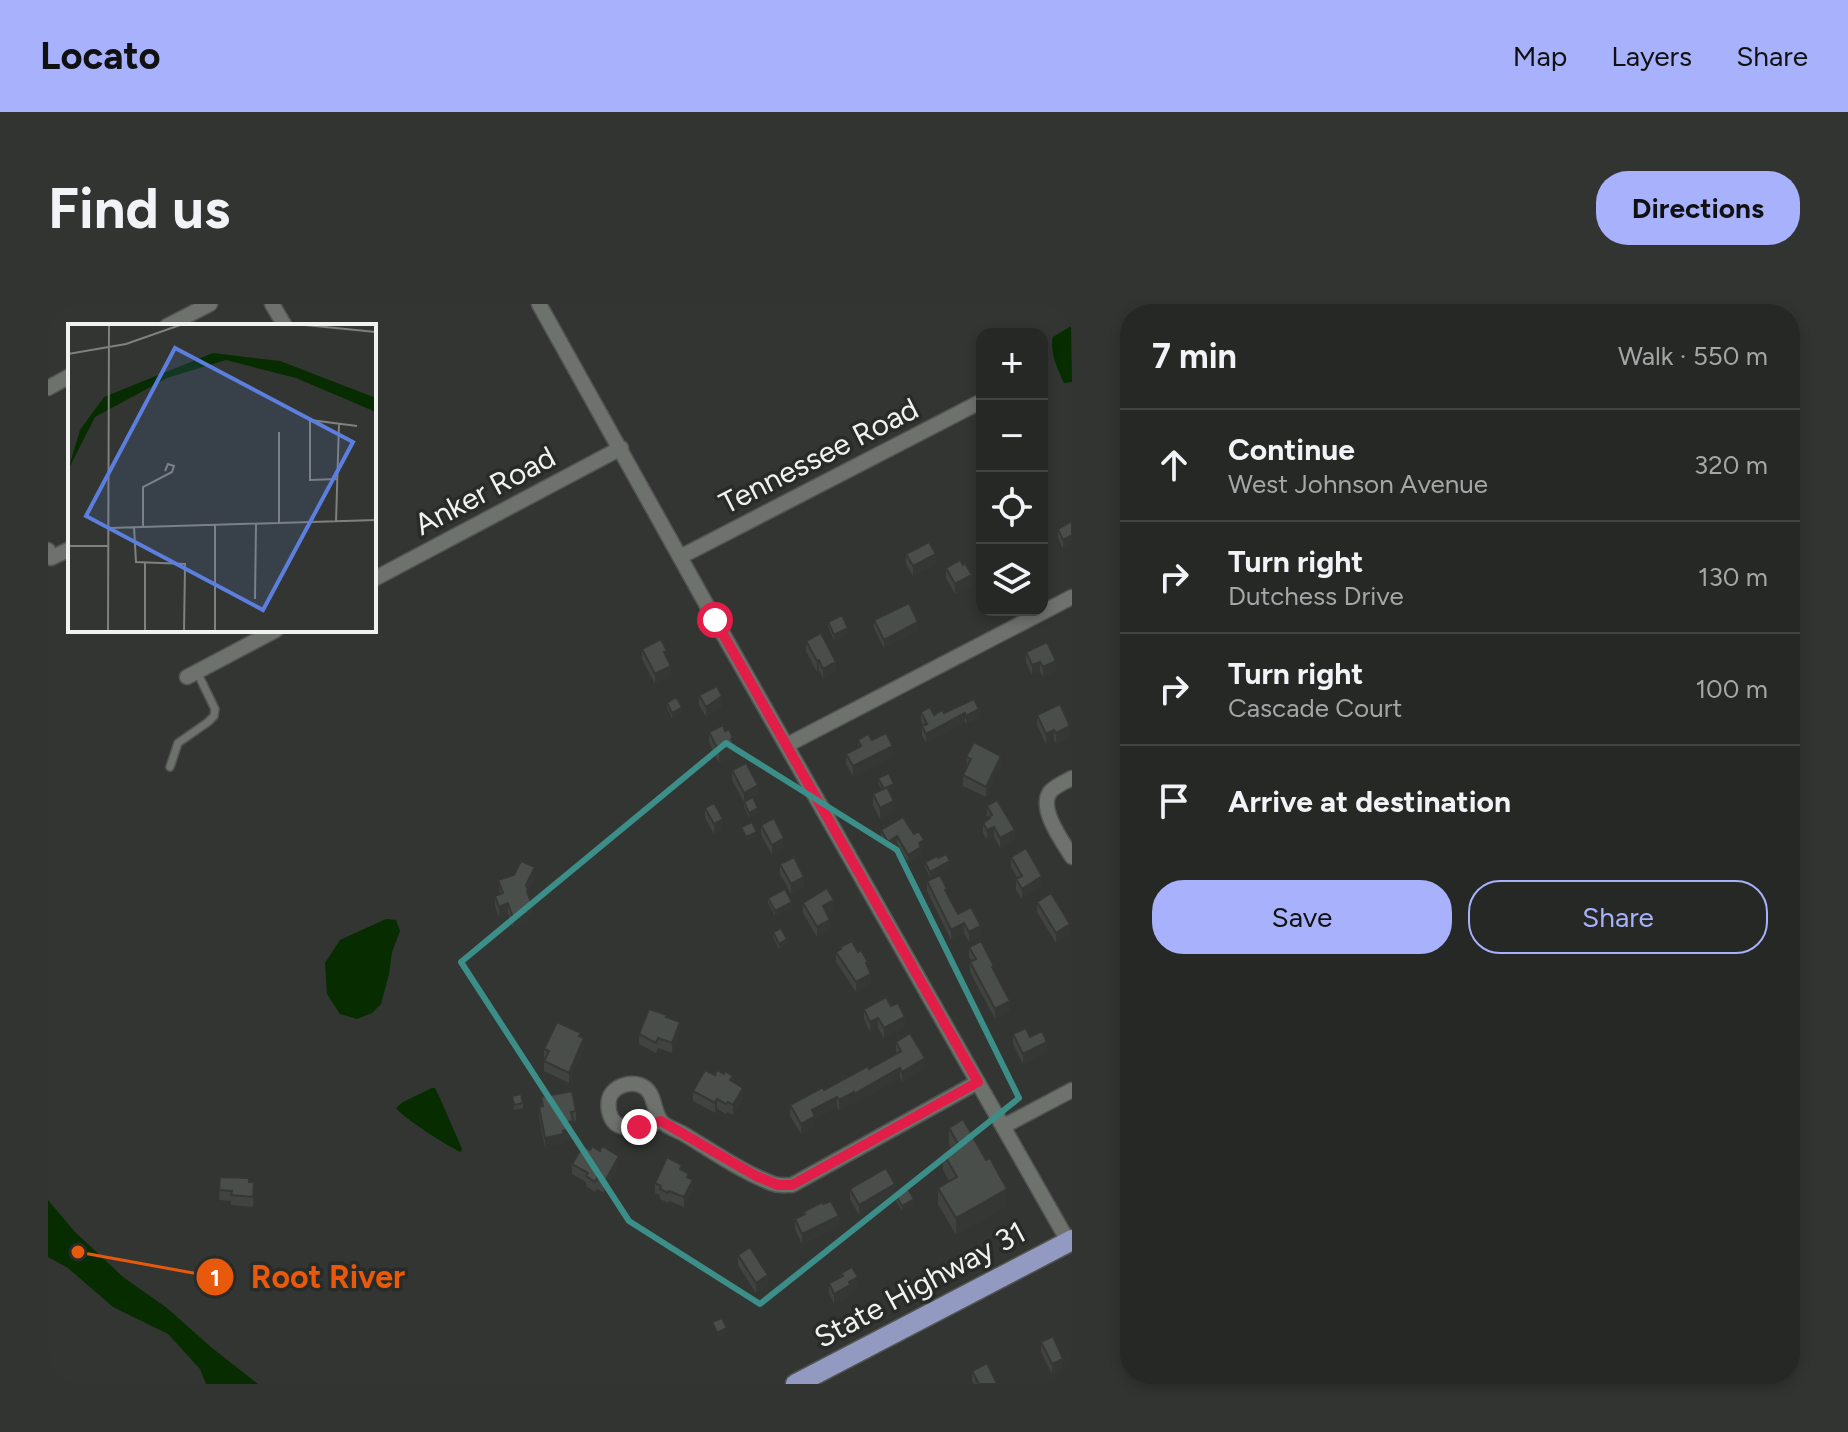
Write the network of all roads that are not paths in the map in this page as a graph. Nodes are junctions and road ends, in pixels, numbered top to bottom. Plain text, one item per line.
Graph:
1 (210, 304) edge
2 (272, 304) edge
3 (539, 304) edge
4 (171, 324) edge
5 (284, 324) edge
6 (68, 377) edge
7 (48, 388) edge
8 (976, 404) edge
9 (621, 448) junction
10 (680, 557) junction
11 (376, 578) edge
12 (1072, 597) edge
13 (272, 632) edge
14 (192, 674) joint
15 (787, 745) junction
16 (170, 767) dead end
17 (1072, 778) edge
18 (1072, 857) edge
19 (978, 1082) junction
20 (1072, 1090) edge
21 (661, 1121) dead end
22 (1004, 1126) junction
23 (1070, 1240) edge
24 (796, 1384) edge

1 - 4 street
2 - 5 street
3 - 9 street
6 - 7 street
8 - 10 street, Tennessee Road
9 - 10 street
9 - 11 street, Anker Road
10 - 15 street
12 - 15 street
13 - 14 street
14 - 16 lane
15 - 19 street
17 - 18 street
19 - 21 street
19 - 22 street
20 - 22 street
22 - 23 street
23 - 24 main road, State Highway 31

